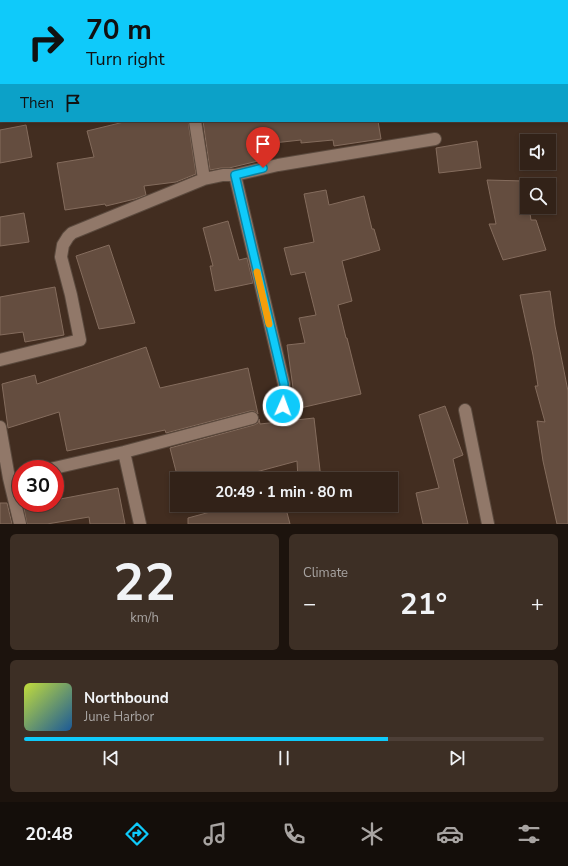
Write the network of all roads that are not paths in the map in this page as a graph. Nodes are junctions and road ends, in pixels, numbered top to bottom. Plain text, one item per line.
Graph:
1 (194, 122) edge
2 (435, 139) dead end
3 (235, 175) junction
4 (204, 179) junction
5 (0, 360) edge
6 (465, 410) dead end
7 (281, 415) dead end
8 (252, 418) dead end
9 (0, 427) edge
10 (124, 452) junction
11 (64, 466) edge
12 (12, 467) edge
13 (19, 512) edge
14 (20, 524) edge
15 (140, 524) edge
16 (488, 524) edge

1 - 4 street
2 - 3 street
3 - 4 street
3 - 7 street
4 - 5 street
6 - 16 street
8 - 10 street
9 - 12 street
10 - 11 street
10 - 15 street
13 - 14 street

